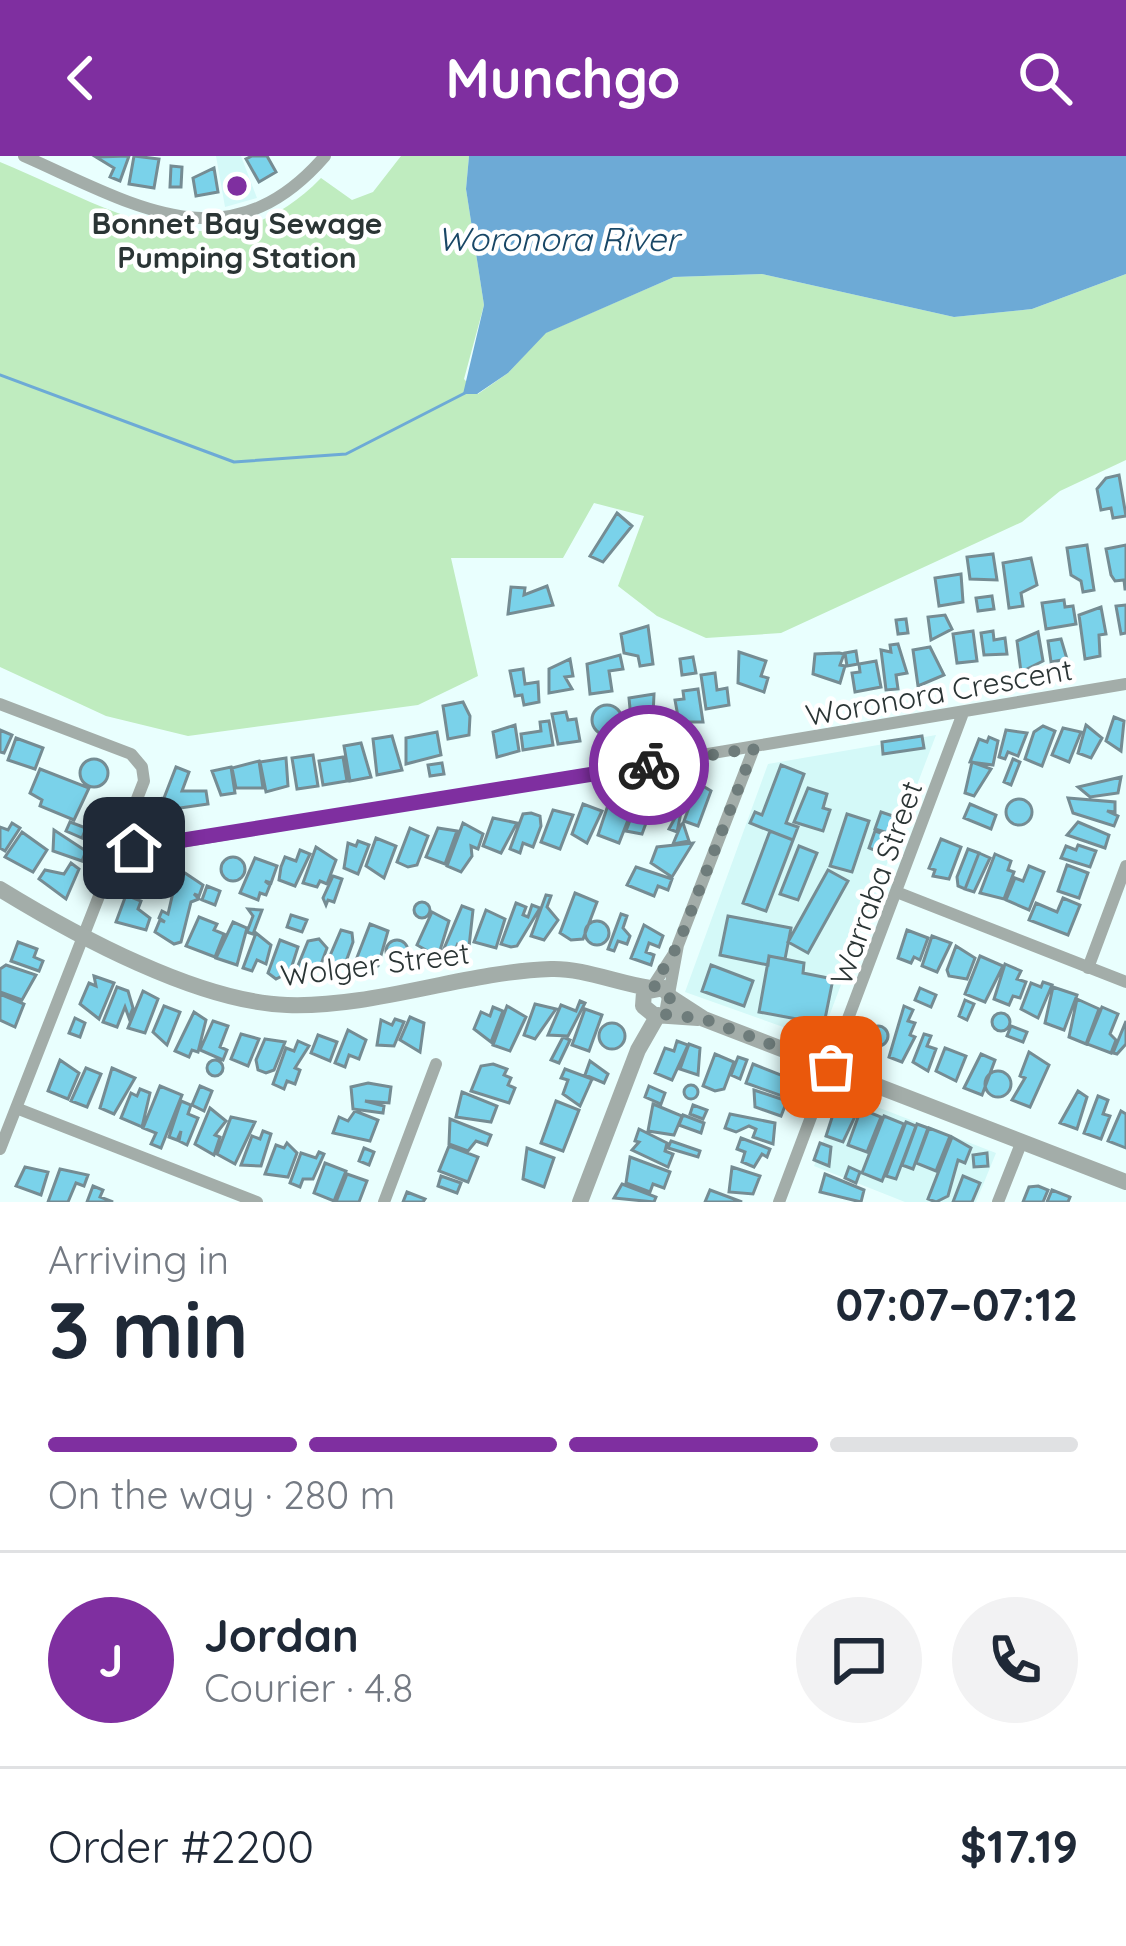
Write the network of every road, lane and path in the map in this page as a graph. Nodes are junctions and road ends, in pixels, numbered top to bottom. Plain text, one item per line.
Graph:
1 (24, 156) edge
2 (326, 156) edge
3 (1126, 684) edge
4 (0, 704) edge
5 (963, 713) junction
6 (754, 748) junction
7 (121, 846) junction
8 (1126, 866) edge
9 (0, 889) edge
10 (899, 893) junction
11 (84, 939) junction
12 (1088, 968) junction
13 (1126, 982) edge
14 (656, 1001) junction
15 (436, 1064) dead end
16 (831, 1067) junction
17 (16, 1108) junction
18 (1022, 1141) junction
19 (0, 1149) edge
20 (1126, 1182) edge
21 (257, 1202) edge
22 (384, 1202) edge
23 (580, 1202) edge
24 (779, 1202) edge
25 (998, 1202) edge

1 - 2 street
3 - 5 street, Woronora Crescent
4 - 7 street
5 - 6 street, Woronora Crescent
5 - 10 street, Warraba Street
6 - 7 street, Woronora Crescent
6 - 14 street
7 - 11 street
8 - 12 street
9 - 11 street, Wolger Street
10 - 12 street
10 - 16 street, Warraba Street
11 - 14 street, Wolger Street
11 - 17 street
12 - 13 street
14 - 16 street, Wolger Street
14 - 23 street
15 - 22 street
16 - 18 street, Wolger Street
16 - 24 street, Warraba Street
17 - 19 street
17 - 21 street
18 - 20 street, Wolger Street
18 - 25 street

